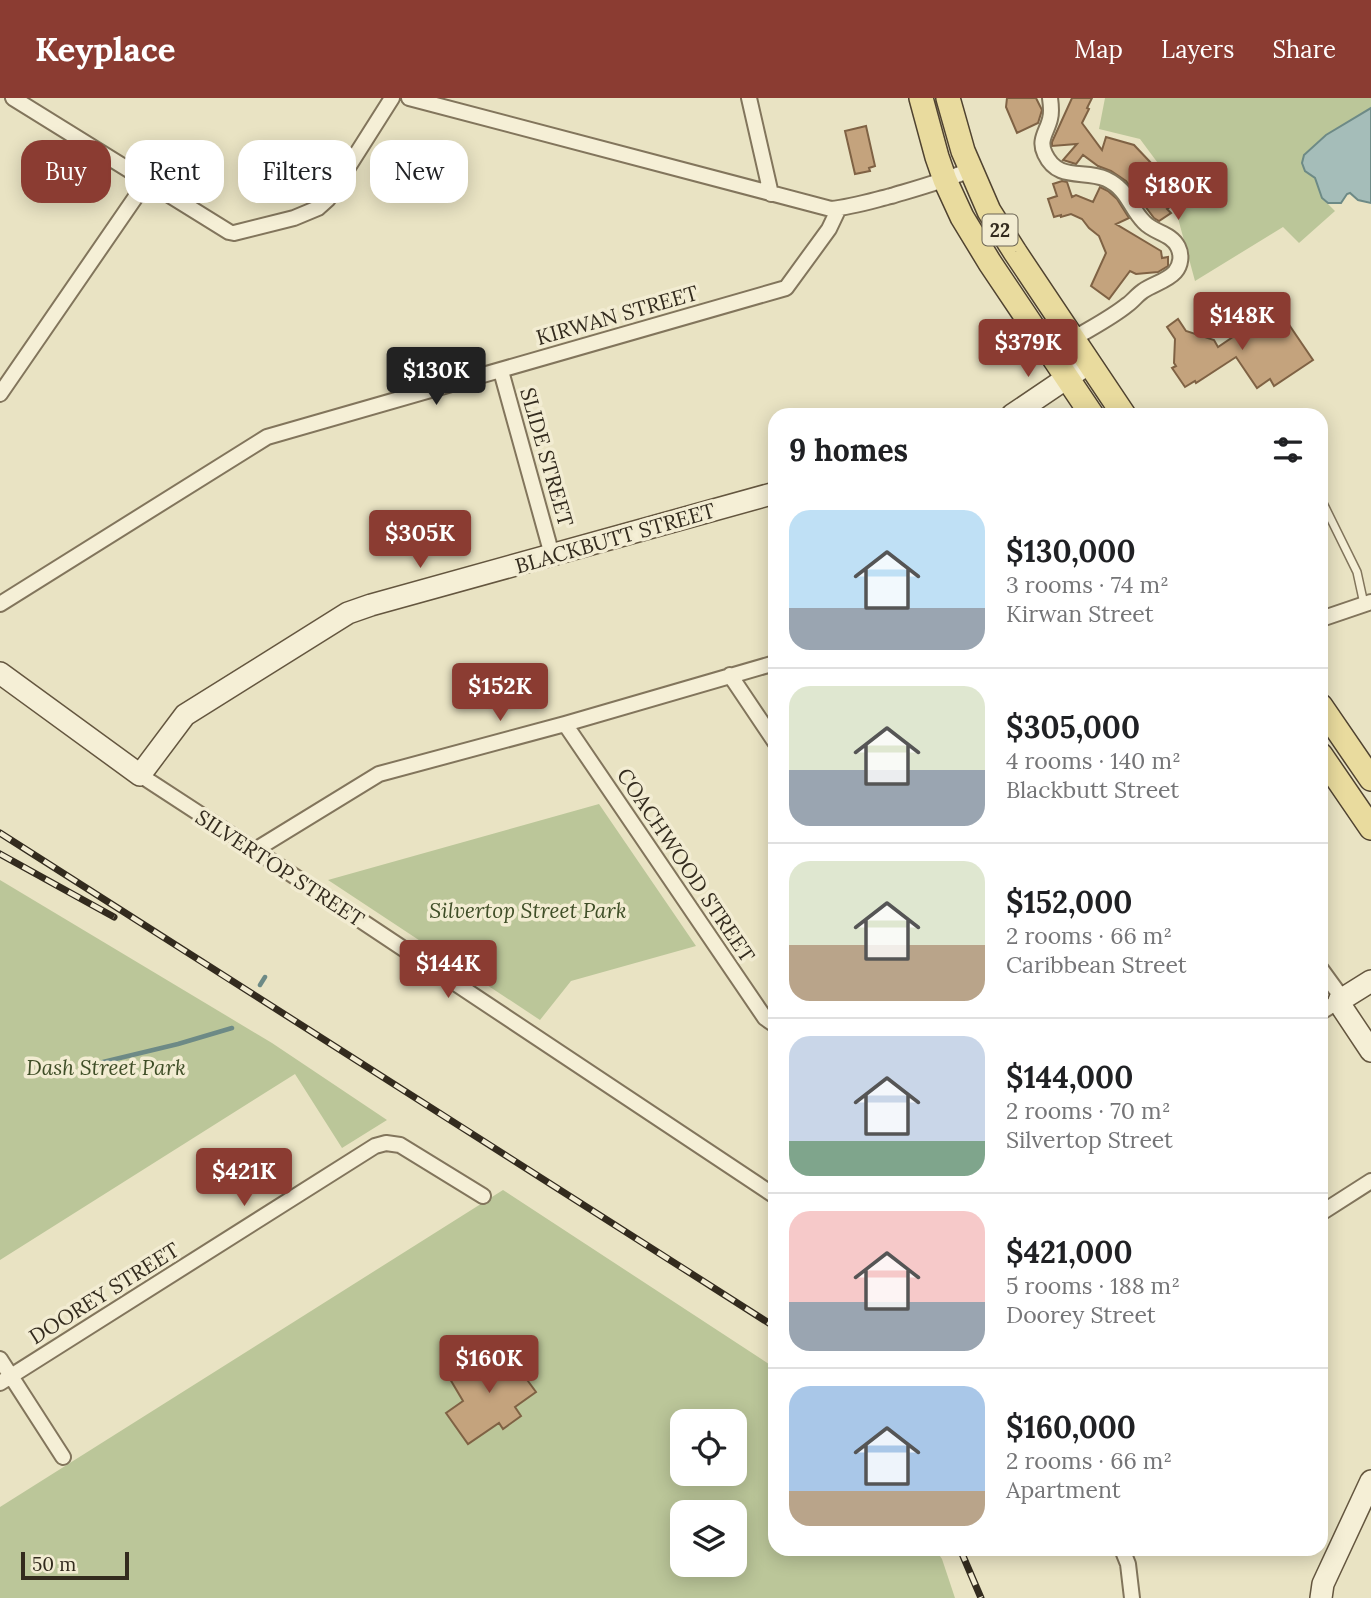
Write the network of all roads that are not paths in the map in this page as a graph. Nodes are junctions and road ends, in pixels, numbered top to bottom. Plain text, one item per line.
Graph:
1 (13, 98) edge
2 (392, 98) edge
3 (749, 98) edge
4 (921, 98) edge
5 (948, 98) edge
6 (1050, 98) edge
7 (414, 99) edge
8 (125, 169) edge
9 (970, 170) junction
10 (945, 180) junction
11 (771, 194) junction
12 (132, 203) edge
13 (181, 203) edge
14 (839, 208) junction
15 (1073, 339) junction
16 (1089, 363) junction
17 (501, 371) junction
18 (1068, 378) junction
19 (0, 394) edge
20 (1023, 408) edge
21 (1087, 408) edge
22 (1119, 408) edge
23 (768, 495) edge
24 (1328, 513) edge
25 (552, 555) junction
26 (1367, 603) edge
27 (0, 604) edge
28 (1328, 617) edge
29 (768, 665) edge
30 (0, 673) edge
31 (730, 676) junction
32 (1328, 716) edge
33 (565, 724) junction
34 (768, 732) edge
35 (1328, 765) edge
36 (140, 775) junction
37 (1371, 779) edge
38 (1371, 828) edge
39 (255, 850) junction
40 (1328, 978) edge
41 (1371, 981) edge
42 (1330, 1006) edge
43 (768, 1020) edge
44 (1371, 1051) edge
45 (1371, 1181) edge
46 (768, 1191) edge
47 (483, 1196) dead end
48 (1328, 1209) edge
49 (0, 1359) edge
50 (5, 1380) edge
51 (63, 1457) dead end
52 (1371, 1481) edge
53 (1125, 1556) edge
54 (1132, 1598) edge
55 (1321, 1598) edge

1 - 8 street
2 - 13 street
3 - 11 street
4 - 10 main road, 22
5 - 9 main road, 22
6 - 15 street
7 - 11 street
9 - 10 street
9 - 15 main road, 22
10 - 14 street
10 - 18 main road, 22
11 - 14 street
12 - 19 street
14 - 17 street, KIRWAN STREET
15 - 16 main road, 22
16 - 18 street
16 - 22 main road, 22
17 - 25 street, SLIDE STREET
17 - 27 street, KIRWAN STREET
18 - 20 street
18 - 21 main road, 22
23 - 25 street, BLACKBUTT STREET
24 - 26 lane
25 - 36 street, BLACKBUTT STREET
26 - 28 street
29 - 31 street
30 - 36 street, SILVERTOP STREET
31 - 33 street
31 - 34 street
32 - 37 main road
33 - 39 street
33 - 43 street, COACHWOOD STREET
35 - 38 main road
36 - 39 street, SILVERTOP STREET
39 - 46 street, SILVERTOP STREET
40 - 42 street
41 - 42 street
42 - 44 street
45 - 48 street
47 - 50 street, DOOREY STREET
49 - 50 street
50 - 51 street
52 - 55 street
53 - 54 street

